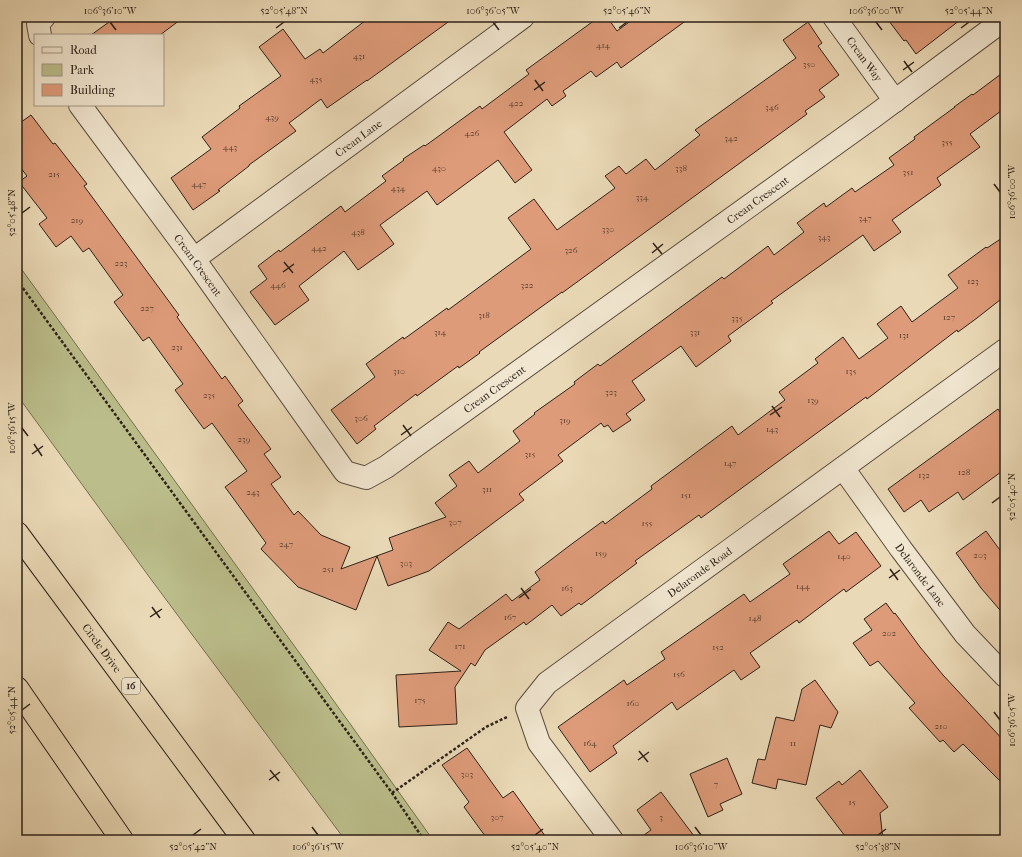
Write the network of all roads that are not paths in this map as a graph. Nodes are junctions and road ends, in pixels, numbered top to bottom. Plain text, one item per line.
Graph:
1 (44, 17) edge
2 (523, 17) edge
3 (834, 17) edge
4 (1005, 19) edge
5 (40, 34) edge
6 (895, 101) junction
7 (81, 106) edge
8 (194, 259) junction
9 (1005, 350) edge
10 (843, 468) junction
11 (17, 533) edge
12 (1005, 676) edge
13 (17, 688) edge
14 (122, 840) edge
15 (244, 840) edge
16 (612, 840) edge

1 - 5 street
2 - 8 street, Crean Lane
3 - 6 street, Crean Way
4 - 6 street, Crean Crescent
6 - 8 street, Crean Crescent
7 - 8 street, Crean Crescent
9 - 10 street, Delaronde Road
10 - 12 street, Delaronde Lane
10 - 16 street, Delaronde Road
11 - 15 highway, Circle Drive / 16
13 - 14 highway

